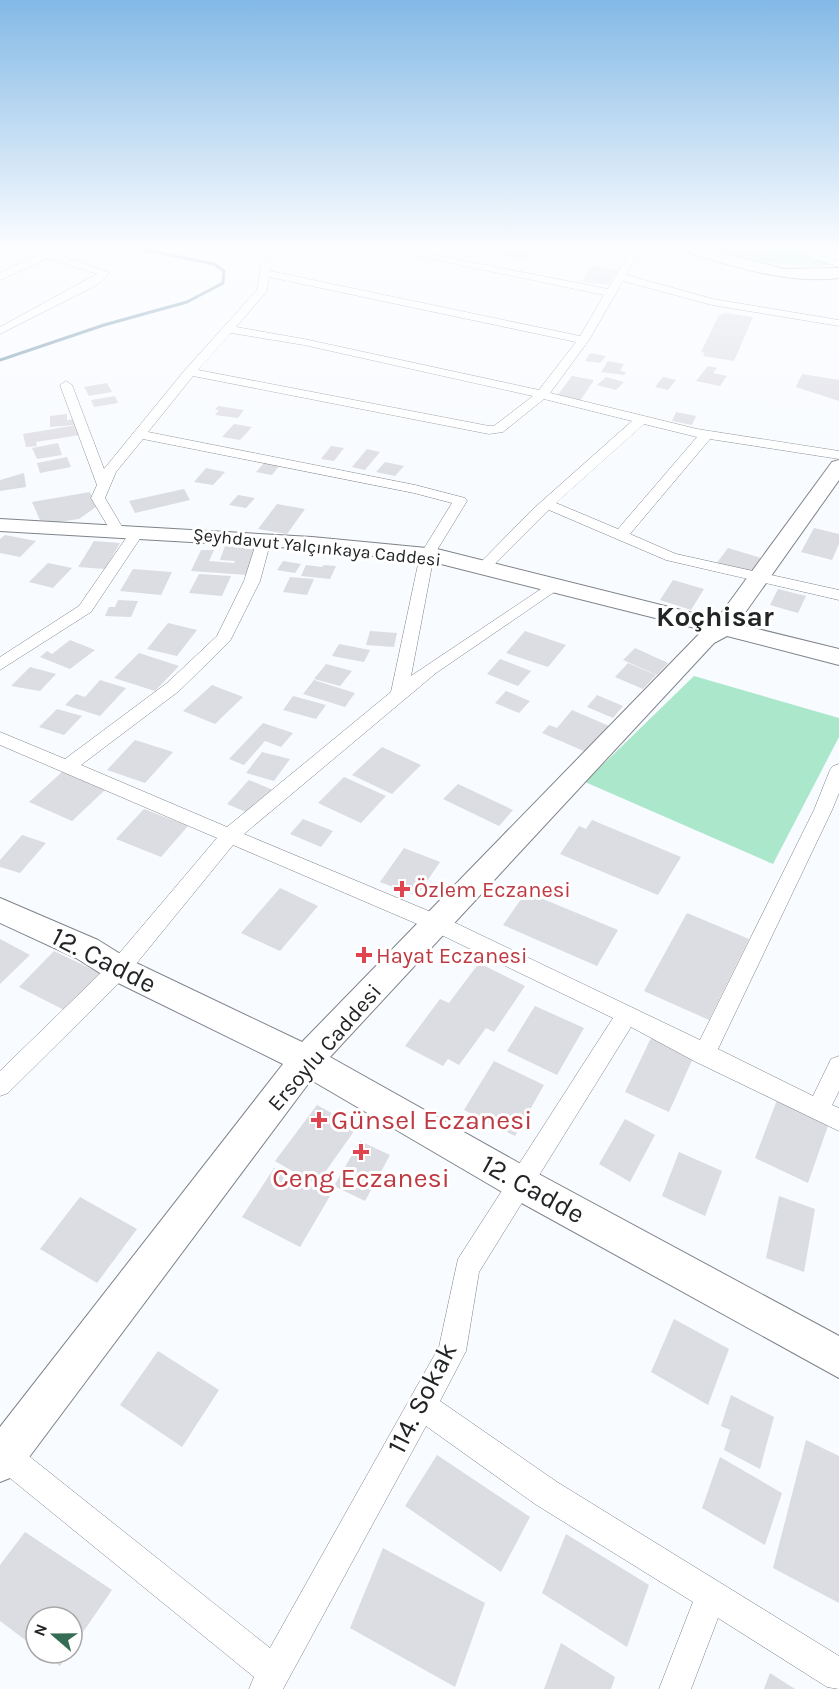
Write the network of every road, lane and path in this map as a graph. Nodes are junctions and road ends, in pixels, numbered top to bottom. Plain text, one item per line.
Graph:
1 (229, 329) joint
2 (530, 329) edge
3 (590, 329) edge
4 (583, 340) junction
5 (189, 372) junction
6 (66, 384) dead end
7 (542, 395) junction
8 (641, 420) junction
9 (140, 434) junction
10 (706, 435) junction
11 (839, 455) edge
12 (839, 466) edge
13 (104, 486) junction
14 (548, 504) junction
15 (0, 525) edge
16 (127, 530) junction
17 (620, 537) junction
18 (264, 540) junction
19 (427, 555) junction
20 (483, 568) junction
21 (759, 578) junction
22 (555, 586) junction
23 (839, 595) edge
24 (722, 628) junction
25 (839, 657) edge
26 (0, 665) edge
27 (399, 695) junction
28 (0, 738) edge
29 (68, 766) junction
30 (839, 770) edge
31 (230, 835) junction
32 (0, 910) edge
33 (436, 923) junction
34 (119, 969) junction
35 (627, 1015) junction
36 (705, 1055) junction
37 (306, 1060) junction
38 (839, 1066) edge
39 (0, 1086) edge
40 (828, 1115) edge
41 (522, 1184) junction
42 (839, 1358) edge
43 (421, 1405) junction
44 (2, 1456) edge
45 (711, 1596) junction
46 (839, 1676) edge
47 (269, 1681) edge
48 (675, 1689) edge

1 - 5 street
1 - 7 street
2 - 4 street
3 - 4 street
4 - 7 street
5 - 7 street
5 - 9 street
6 - 13 street
7 - 8 street
8 - 10 street
8 - 14 street
9 - 13 street
9 - 19 street
10 - 11 street
10 - 17 street
12 - 21 street, Ersoylu Caddesi
13 - 16 street
14 - 17 street
14 - 20 street
15 - 16 street, Şeyhdavut Yalçınkaya Caddesi
16 - 18 street, Şeyhdavut Yalçınkaya Caddesi
16 - 26 street
17 - 21 street
18 - 19 street, Şeyhdavut Yalçınkaya Caddesi
18 - 29 street
19 - 20 street, Şeyhdavut Yalçınkaya Caddesi
19 - 27 street
20 - 22 street, Şeyhdavut Yalçınkaya Caddesi
21 - 23 street
21 - 24 street, Ersoylu Caddesi
22 - 24 street, Şeyhdavut Yalçınkaya Caddesi
22 - 27 street
24 - 25 street, Şeyhdavut Yalçınkaya Caddesi
24 - 33 street, Ersoylu Caddesi
27 - 31 street
28 - 29 street
29 - 31 street
30 - 36 street
31 - 33 street
31 - 34 street
32 - 34 street, 12. Cadde
33 - 35 street
33 - 37 street, Ersoylu Caddesi
34 - 37 street, 12. Cadde
34 - 39 street
35 - 36 street
35 - 41 street, 114. Sokak
36 - 40 street
37 - 41 street, 12. Cadde
37 - 44 street, Ersoylu Caddesi
38 - 40 street
41 - 42 street, 12. Cadde
41 - 43 street, 114. Sokak
43 - 45 street
43 - 47 street, 114. Sokak
44 - 47 street
45 - 46 street
45 - 48 street

